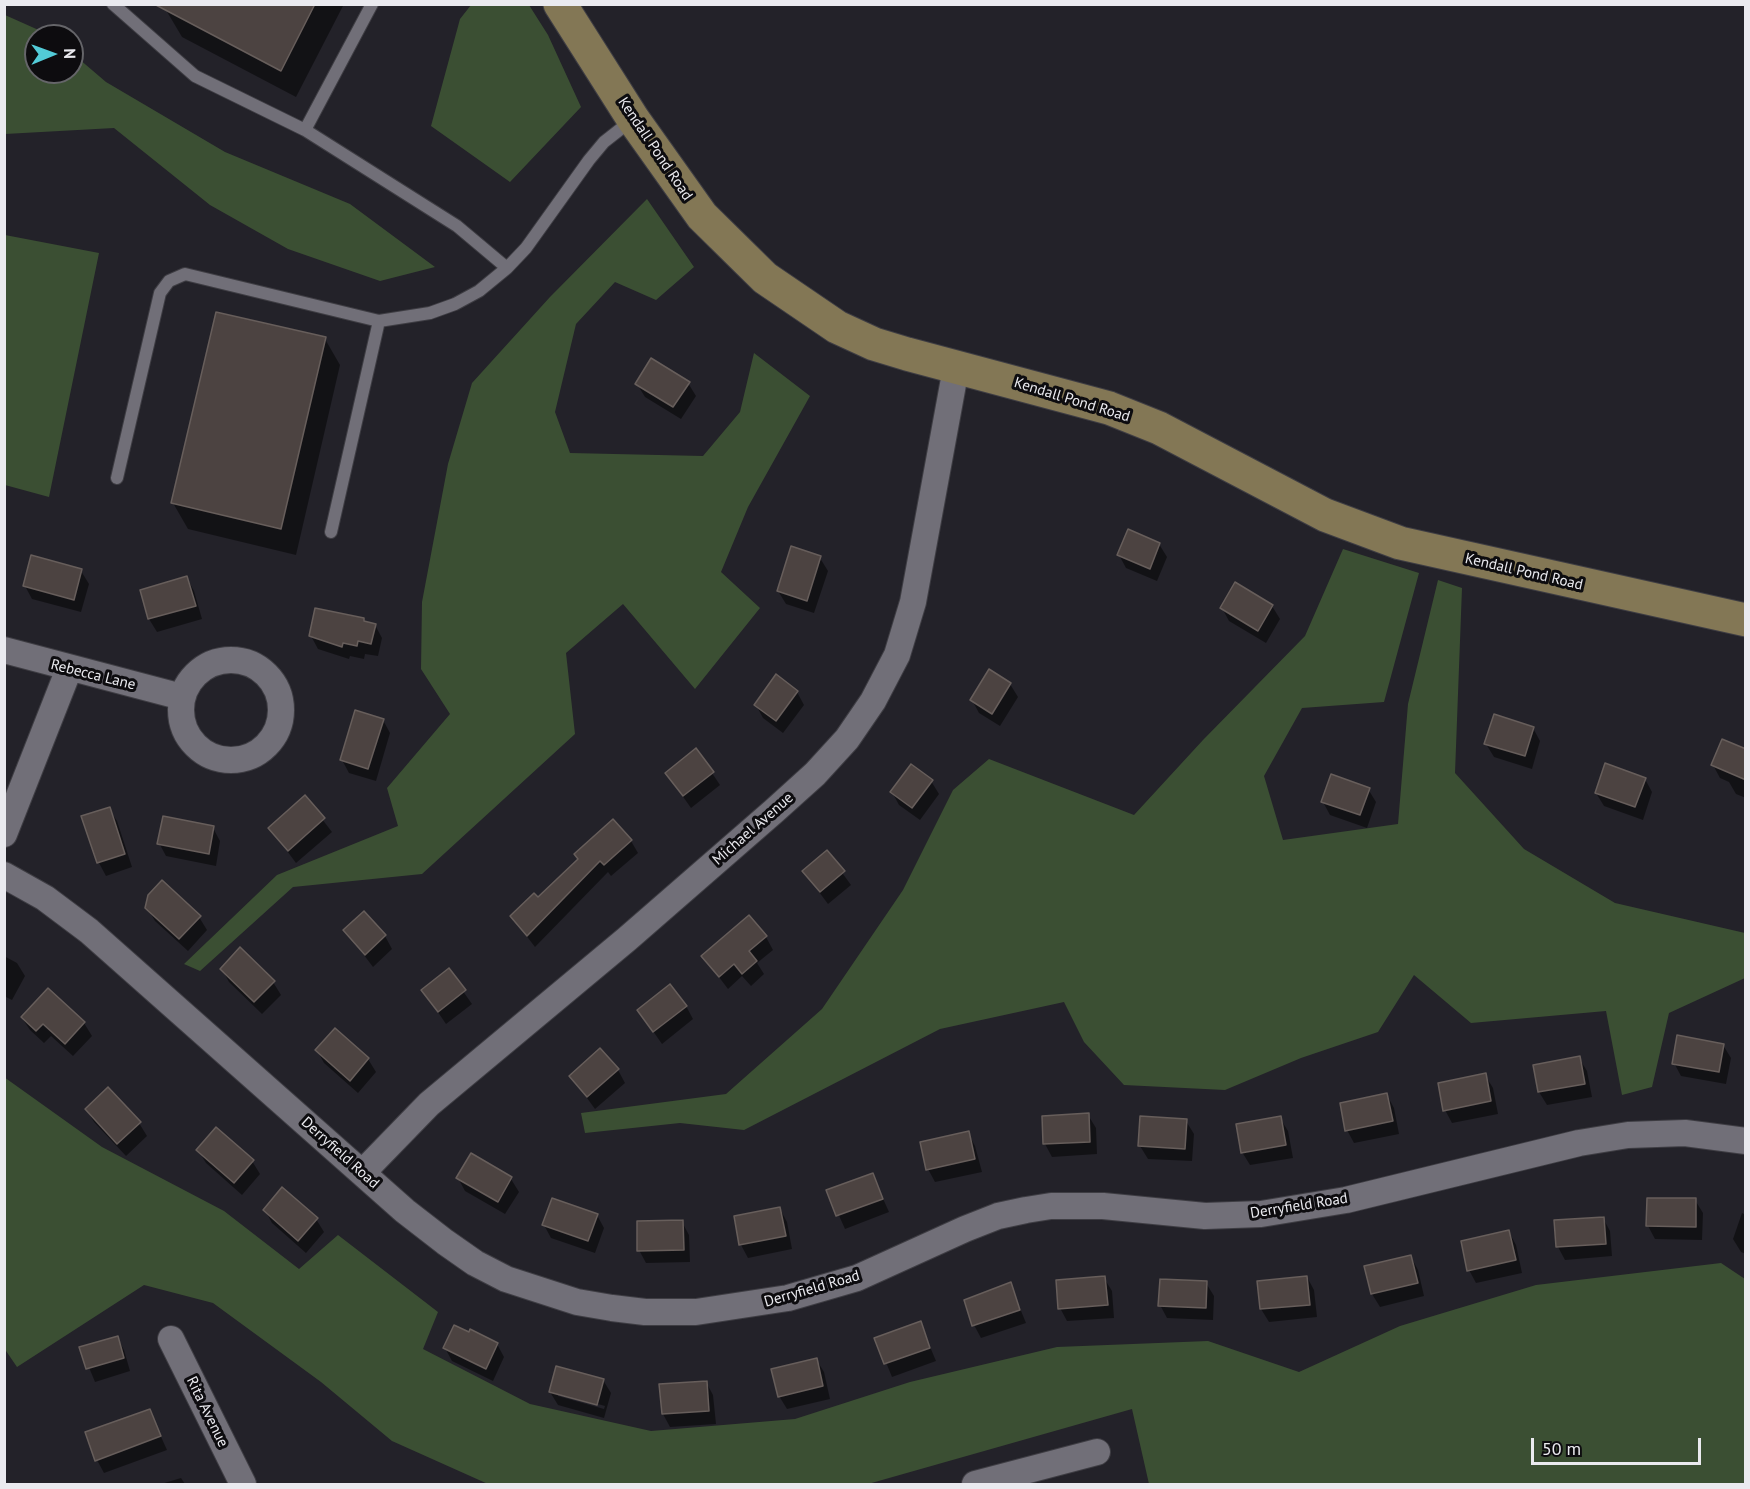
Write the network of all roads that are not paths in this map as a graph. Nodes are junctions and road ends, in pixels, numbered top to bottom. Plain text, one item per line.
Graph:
1 (113, 4) edge
2 (372, 4) edge
3 (560, 4) edge
4 (633, 119) junction
5 (305, 130) junction
6 (507, 268) junction
7 (380, 321) junction
8 (956, 368) junction
9 (117, 478) dead end
10 (331, 532) dead end
11 (1746, 620) edge
12 (4, 650) edge
13 (69, 669) junction
14 (182, 697) dead end
15 (4, 834) edge
16 (4, 875) edge
17 (1746, 1141) edge
18 (362, 1173) junction
19 (171, 1339) dead end
20 (1097, 1452) dead end
21 (243, 1485) edge
22 (975, 1485) edge

1 - 5 lane
2 - 5 lane
3 - 4 street, Kendall Pond Road
4 - 6 lane
4 - 8 street, Kendall Pond Road
5 - 6 lane
6 - 7 lane
7 - 9 lane
7 - 10 lane
8 - 11 street, Kendall Pond Road
8 - 18 street, Michael Avenue
12 - 13 street, Rebecca Lane
13 - 14 street, Rebecca Lane
13 - 15 street
16 - 18 street, Derryfield Road
17 - 18 street, Derryfield Road
19 - 21 street, Rita Avenue
20 - 22 street

